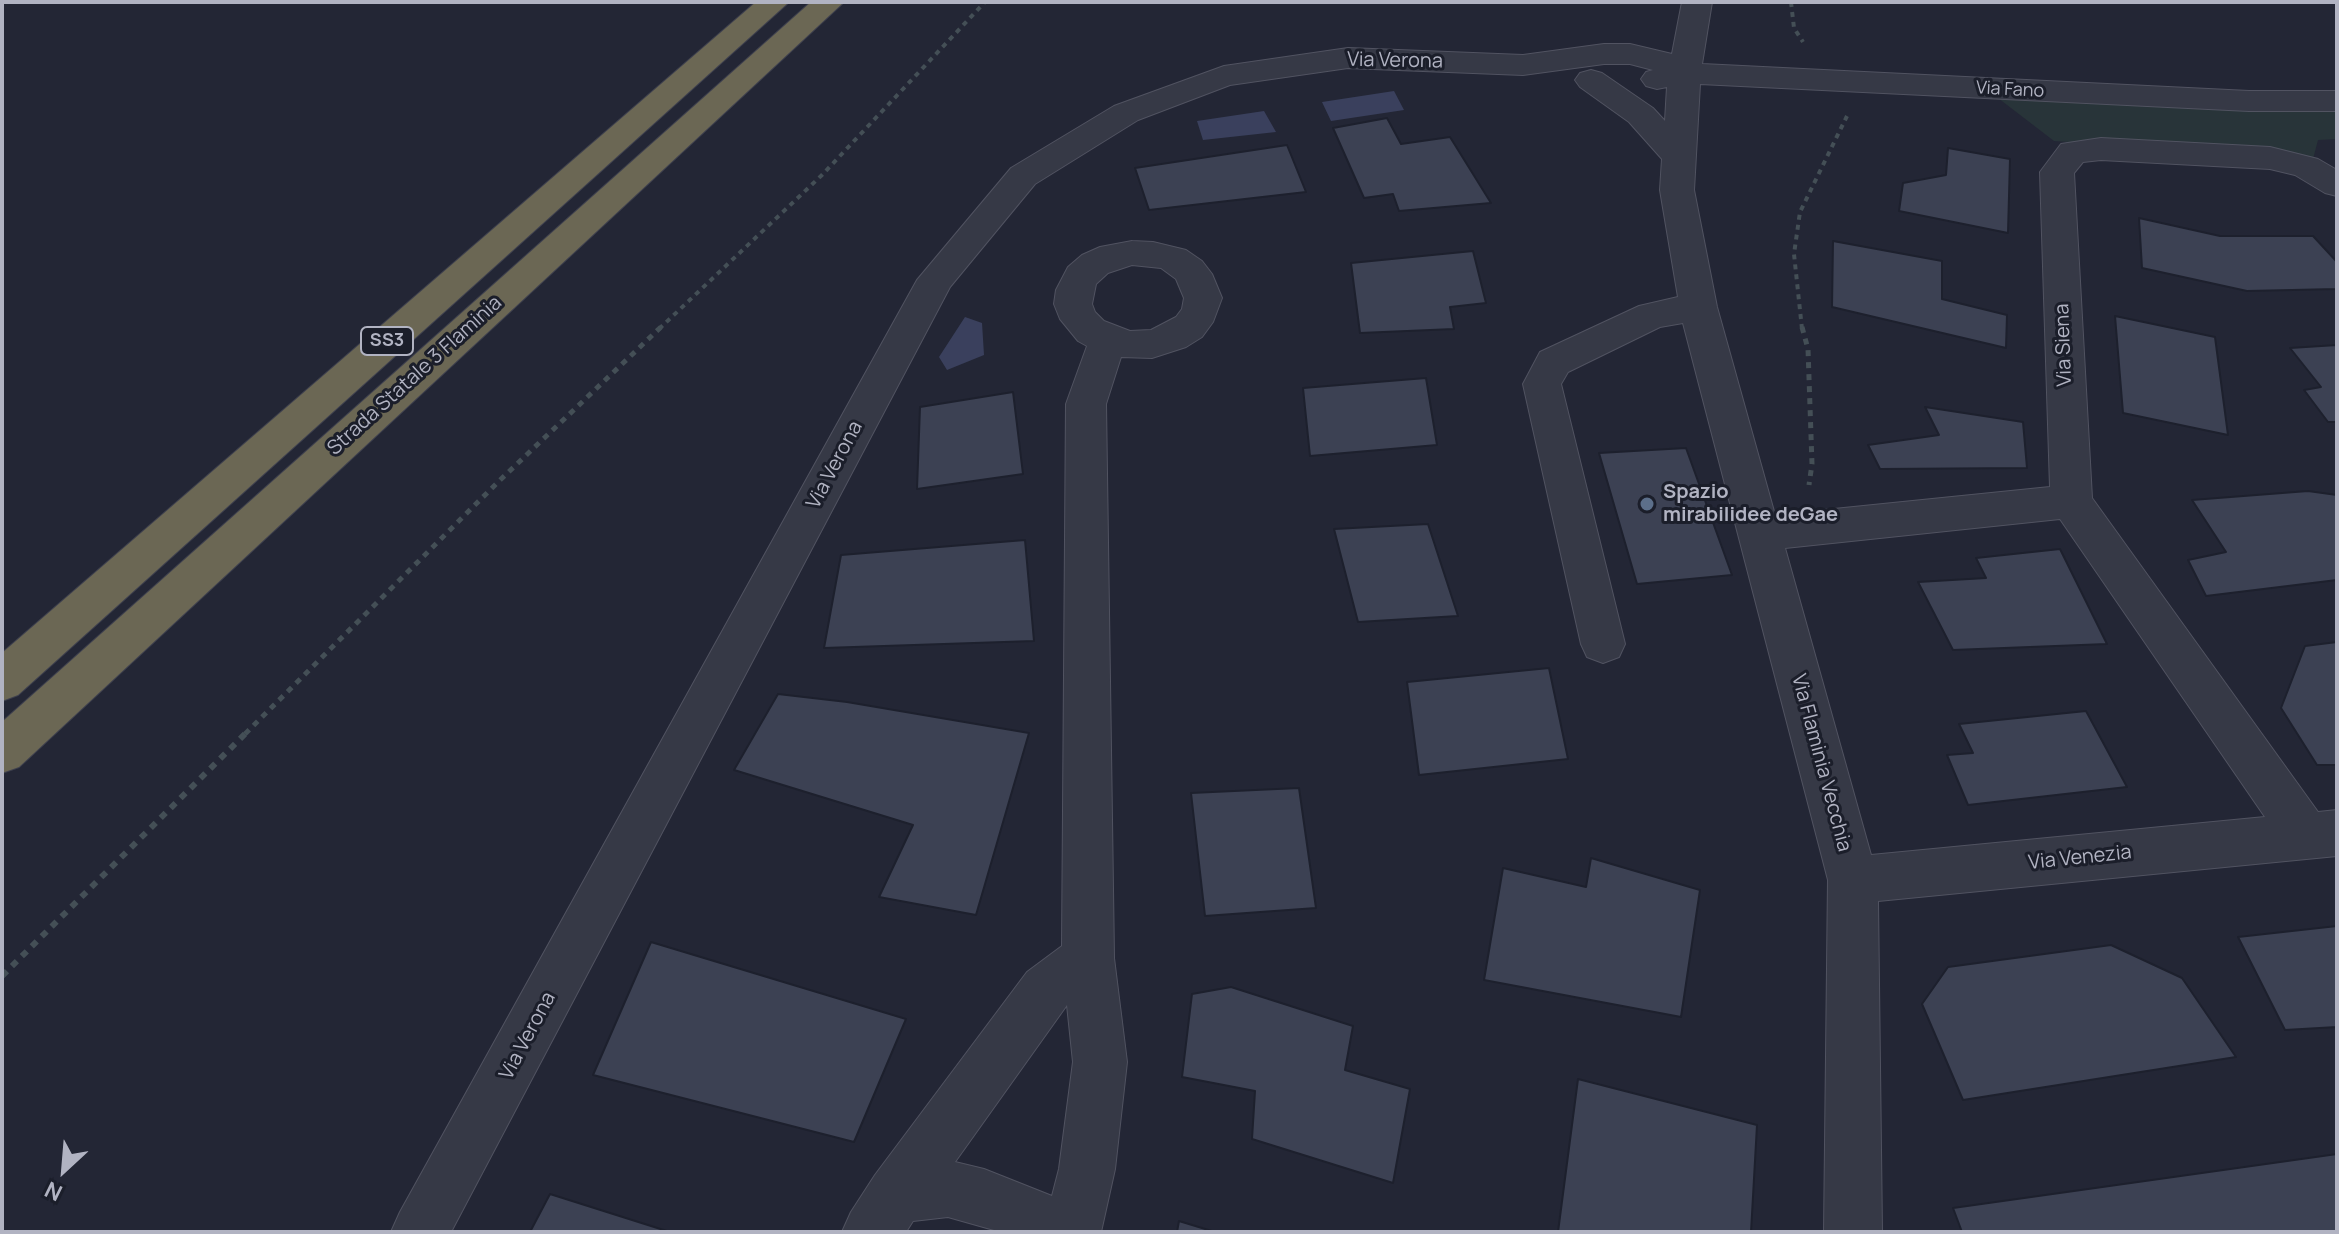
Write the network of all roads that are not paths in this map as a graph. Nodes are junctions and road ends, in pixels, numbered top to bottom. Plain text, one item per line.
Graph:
1 (774, 2) edge
2 (829, 2) edge
3 (1697, 4) edge
4 (1597, 67) junction
5 (1684, 73) junction
6 (2337, 101) edge
7 (1679, 157) junction
8 (2337, 185) edge
9 (1698, 307) junction
10 (1108, 340) dead end
11 (2071, 501) junction
12 (1773, 533) junction
13 (60, 628) junction
14 (1603, 644) dead end
15 (107, 655) junction
16 (2, 675) edge
17 (2, 681) edge
18 (2, 752) edge
19 (2, 771) edge
20 (2322, 835) edge
21 (1853, 880) junction
22 (1088, 958) junction
23 (883, 1214) edge
24 (420, 1232) edge
25 (1039, 1232) edge
26 (1072, 1232) edge
27 (1853, 1232) edge

1 - 13 highway, SS3
2 - 15 highway, Strada Statale 3 Flaminia / SS3
3 - 4 street
3 - 5 street, Via Flaminia Vecchia
4 - 5 street, Via Verona
4 - 7 street, Via Verona
4 - 24 street, Via Verona
5 - 6 street, Via Fano
5 - 7 street, Via Flaminia Vecchia
7 - 9 street, Via Flaminia Vecchia
8 - 11 street, Via Siena
9 - 12 street, Via Flaminia Vecchia
9 - 14 street
10 - 22 street
11 - 12 street
11 - 20 street, Via Venezia
12 - 21 street, Via Flaminia Vecchia
13 - 16 highway
13 - 17 highway, SS3
15 - 18 highway, Strada Statale 3 Flaminia / SS3
15 - 19 highway
20 - 21 street, Via Venezia
21 - 27 street, Via Flaminia Vecchia
22 - 23 street
22 - 26 street
23 - 25 street

